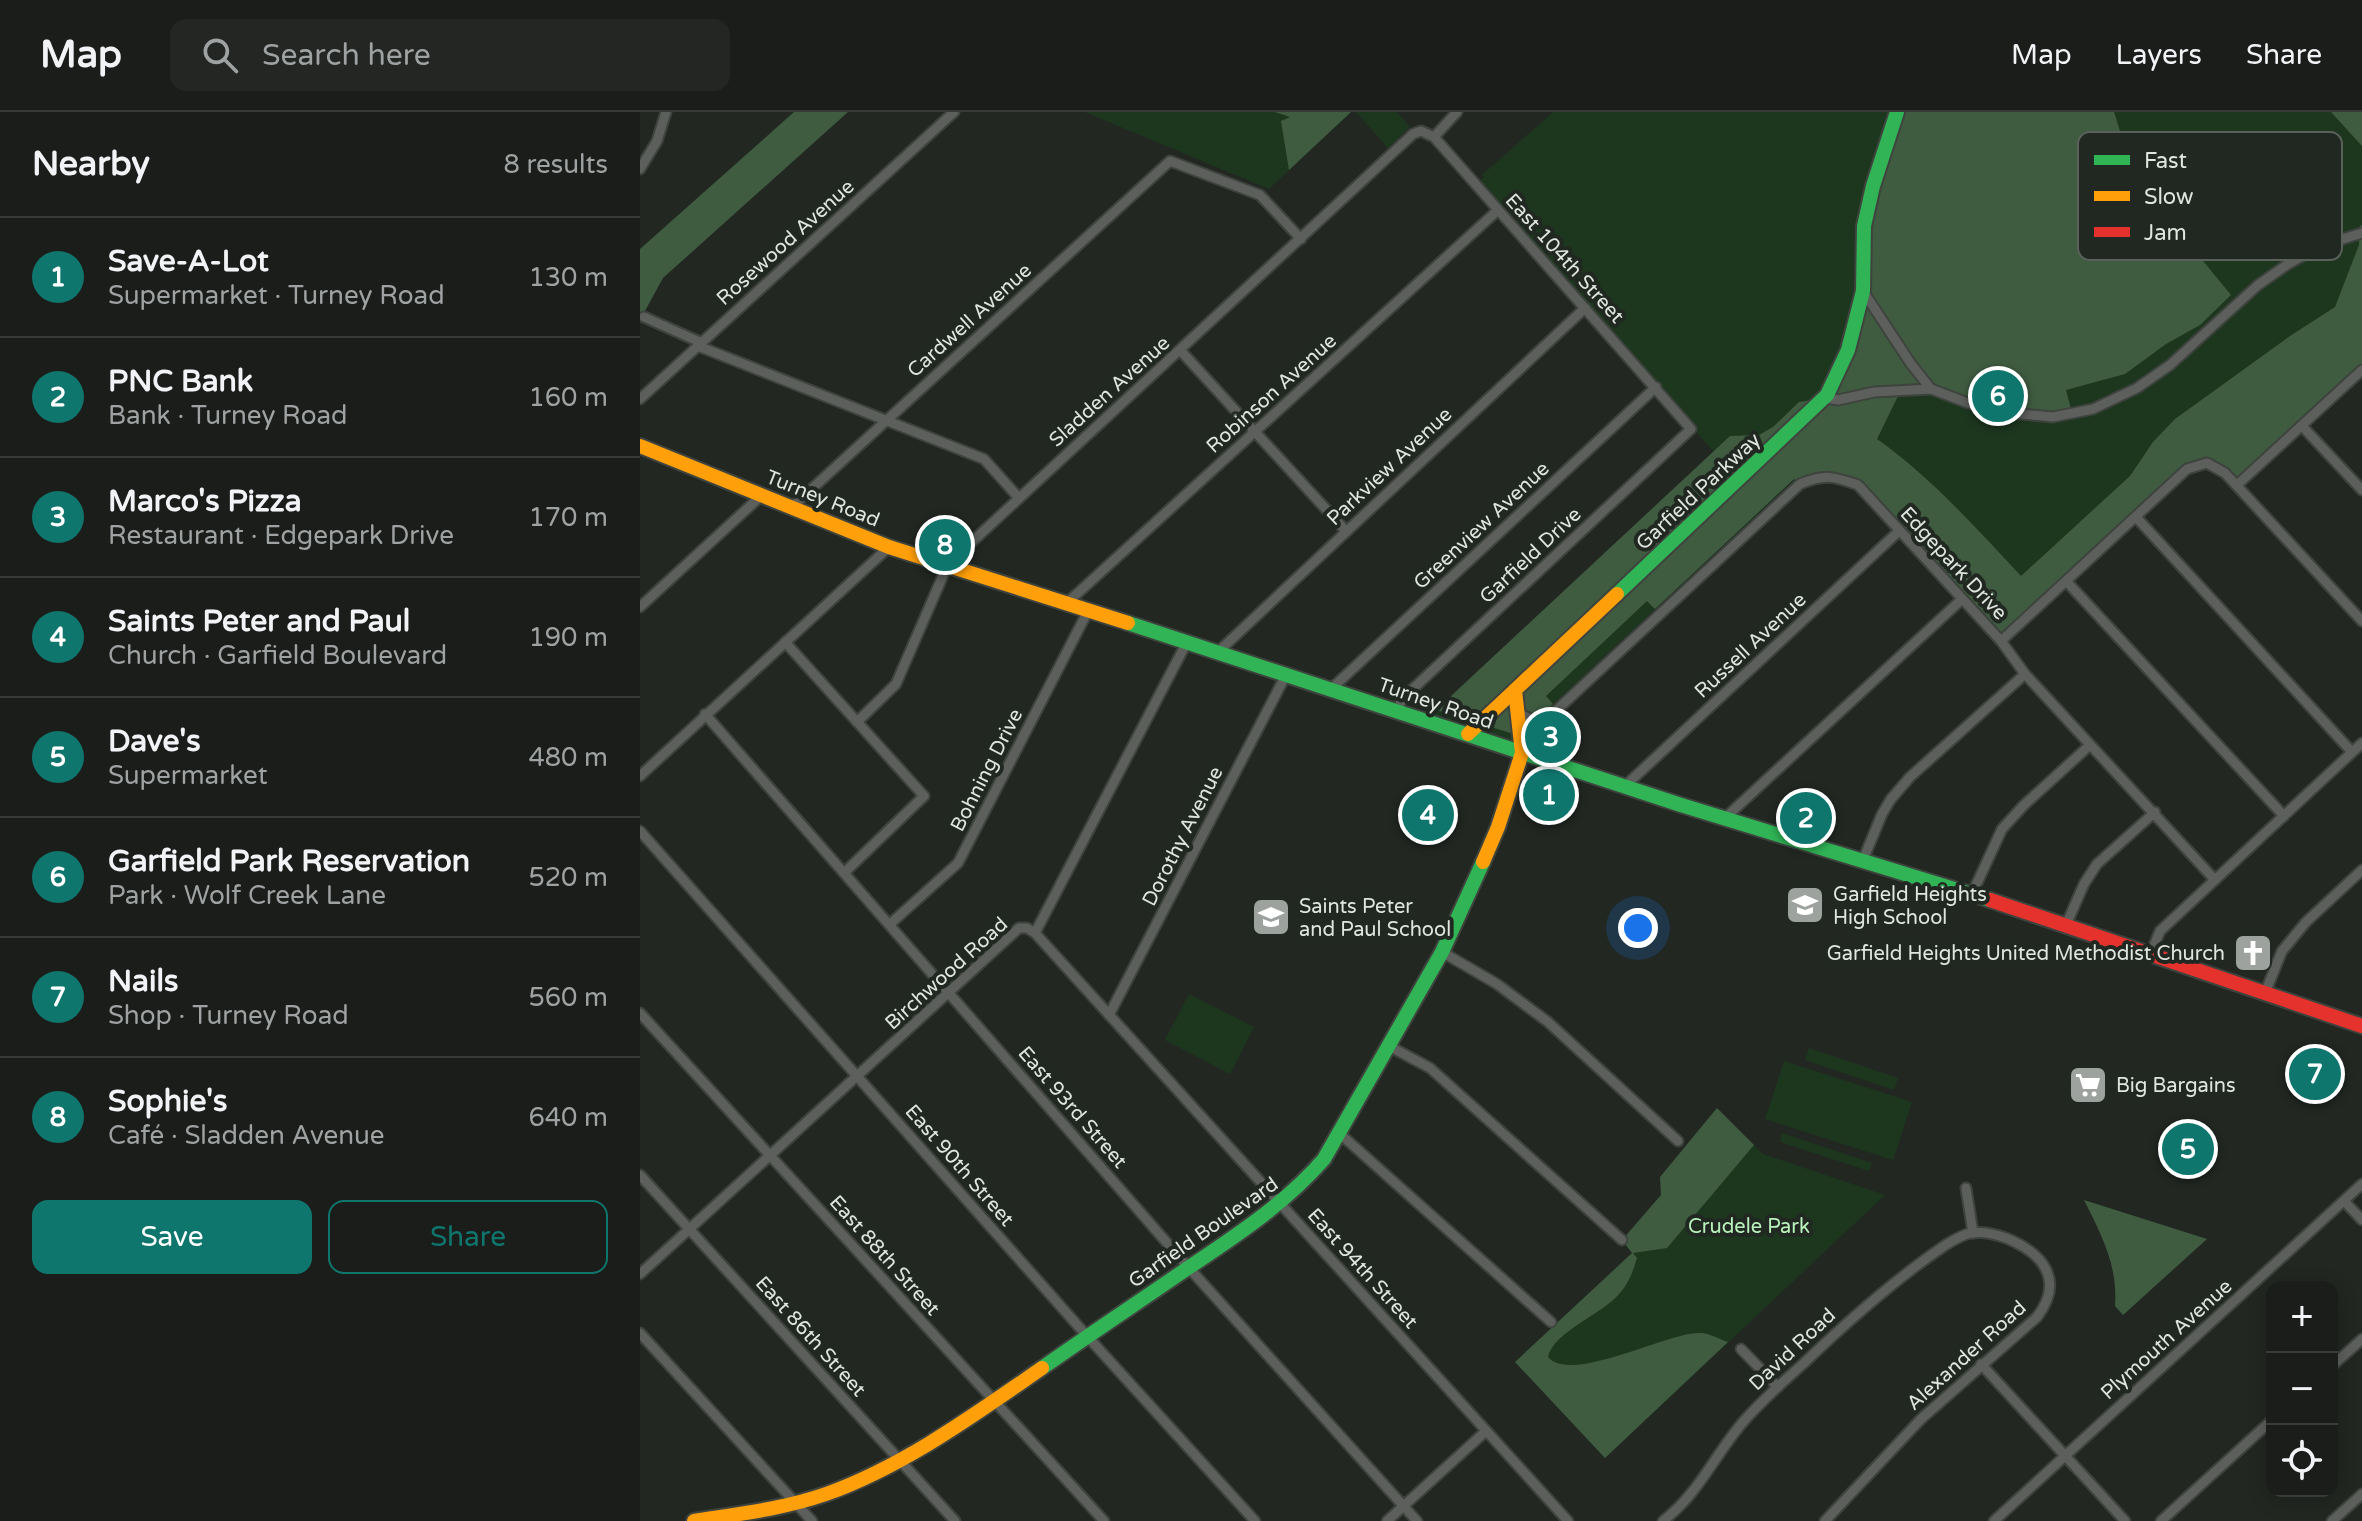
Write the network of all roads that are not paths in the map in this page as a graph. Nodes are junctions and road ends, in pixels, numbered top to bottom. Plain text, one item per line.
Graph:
1 (666, 112) edge
2 (954, 112) edge
3 (1457, 112) edge
4 (1897, 112) edge
5 (1434, 137) junction
6 (640, 169) edge
7 (1498, 210) junction
8 (2362, 233) edge
9 (1301, 239) junction
10 (2342, 239) edge
11 (2296, 260) edge
12 (1863, 291) junction
13 (1585, 308) junction
14 (644, 317) dead end
15 (700, 344) junction
16 (1180, 350) junction
17 (2362, 370) edge
18 (1656, 387) junction
19 (1931, 389) junction
20 (1825, 398) junction
21 (640, 399) edge
22 (886, 420) junction
23 (2302, 426) junction
24 (1691, 429) joint
25 (1254, 432) junction
26 (640, 446) edge
27 (2237, 485) junction
28 (2362, 490) edge
29 (762, 495) junction
30 (1018, 497) junction
31 (793, 506) junction
32 (2136, 517) junction
33 (1346, 531) junction
34 (1899, 531) junction
35 (889, 547) junction
36 (948, 564) junction
37 (2067, 582) junction
38 (1961, 600) junction
39 (1068, 602) junction
40 (640, 607) edge
41 (1088, 611) junction
42 (2362, 621) edge
43 (2001, 641) junction
44 (785, 642) junction
45 (1187, 642) junction
46 (1219, 651) junction
47 (1287, 673) junction
48 (2025, 674) junction
49 (1331, 689) junction
50 (1515, 690) junction
51 (1398, 710) junction
52 (1517, 712) junction
53 (705, 714) junction
54 (1549, 717) junction
55 (857, 722) junction
56 (1468, 734) junction
57 (2362, 743) edge
58 (2090, 745) junction
59 (2352, 752) junction
60 (1522, 753) junction
61 (640, 776) edge
62 (1625, 786) junction
63 (2155, 812) junction
64 (2284, 816) junction
65 (1725, 818) junction
66 (640, 831) edge
67 (1863, 860) junction
68 (2362, 870) edge
69 (845, 872) junction
70 (2215, 880) junction
71 (1972, 894) junction
72 (890, 924) junction
73 (2066, 925) junction
74 (1035, 933) junction
75 (1442, 952) junction
76 (2151, 953) junction
77 (949, 993) junction
78 (2265, 993) junction
79 (640, 1013) edge
80 (1109, 1015) junction
81 (2362, 1026) edge
82 (1389, 1046) junction
83 (858, 1076) junction
84 (1338, 1132) junction
85 (1678, 1141) dead end
86 (770, 1156) junction
87 (640, 1175) edge
88 (2362, 1184) edge
89 (1966, 1188) dead end
90 (2344, 1201) junction
91 (1281, 1204) junction
92 (2362, 1220) edge
93 (689, 1229) junction
94 (1973, 1233) junction
95 (1622, 1240) dead end
96 (1189, 1268) junction
97 (640, 1274) edge
98 (1551, 1322) dead end
99 (640, 1333) edge
100 (1087, 1336) junction
101 (2362, 1339) edge
102 (1741, 1349) dead end
103 (2338, 1361) edge
104 (1981, 1364) junction
105 (1778, 1387) junction
106 (994, 1401) junction
107 (2267, 1425) edge
108 (1486, 1431) junction
109 (2065, 1456) junction
110 (899, 1460) junction
111 (2362, 1494) edge
112 (795, 1502) junction
113 (1404, 1506) junction
114 (718, 1519) edge
115 (694, 1521) edge
116 (812, 1521) edge
117 (955, 1521) edge
118 (1104, 1521) edge
119 (1255, 1521) edge
120 (1387, 1521) edge
121 (1417, 1521) edge
122 (1568, 1521) edge
123 (1663, 1521) edge
124 (1825, 1521) edge
125 (1994, 1521) edge
126 (2125, 1521) edge
127 (2161, 1521) edge
128 (2332, 1521) edge

1 - 6 street
2 - 15 street, Rosewood Avenue
3 - 5 street
4 - 12 street, Garfield Parkway
5 - 7 street, East 104th Street
5 - 9 street, Sladden Avenue
7 - 13 street, East 104th Street
7 - 25 street, Robinson Avenue
8 - 10 street
9 - 16 street, Sladden Avenue
9 - 22 street, Cardwell Avenue
11 - 19 street
12 - 19 street
12 - 20 street, Garfield Parkway
13 - 18 street, East 104th Street
13 - 33 street, Parkview Avenue
14 - 15 street
15 - 21 street, Rosewood Avenue
15 - 22 street
16 - 25 street
16 - 30 street, Sladden Avenue
17 - 23 street
18 - 24 street, East 104th Street
18 - 49 street, Greenview Avenue
19 - 20 street
20 - 50 street, Garfield Parkway
22 - 30 street
22 - 31 street, Cardwell Avenue
23 - 27 street
23 - 28 street
24 - 51 street, Garfield Drive
25 - 33 street
25 - 39 street, Robinson Avenue
26 - 29 street, Turney Road
27 - 32 street, Edgepark Drive
27 - 42 street, Edgepark Drive
29 - 31 street, Turney Road
29 - 40 street
30 - 36 street, Sladden Avenue
31 - 35 street, Turney Road
32 - 37 street, Edgepark Drive
32 - 59 street
33 - 46 street, Parkview Avenue
34 - 38 street, Edgepark Drive
34 - 54 street, Edgepark Drive
34 - 62 street, Russell Avenue
35 - 36 street, Turney Road
35 - 44 street
36 - 39 street, Turney Road
36 - 55 street, Sladden Avenue
37 - 43 street, Edgepark Drive
37 - 64 street
38 - 43 street, Edgepark Drive
38 - 65 street
39 - 41 street, Turney Road
41 - 45 street, Turney Road
41 - 72 street, Bohning Drive
43 - 48 street
44 - 53 street
44 - 55 street
45 - 46 street, Turney Road
45 - 74 street, Birchwood Road
46 - 47 street, Turney Road
47 - 49 street, Turney Road
47 - 80 street, Dorothy Avenue
48 - 58 street
48 - 67 street
49 - 51 street, Turney Road
50 - 52 street
50 - 56 street, Garfield Parkway
51 - 56 street, Turney Road
52 - 54 street
52 - 60 street
53 - 61 street
53 - 69 street, East 93rd Street
54 - 60 street, Edgepark Drive
55 - 69 street
56 - 60 street, Turney Road
57 - 59 street
58 - 63 street
58 - 71 street
59 - 64 street
60 - 62 street, Turney Road
60 - 75 street, Garfield Boulevard
62 - 65 street, Turney Road
63 - 70 street
63 - 73 street
64 - 70 street
65 - 67 street, Turney Road
66 - 83 street, East 90th Street
67 - 71 street, Turney Road
68 - 78 street
69 - 72 street, East 93rd Street
70 - 76 street
71 - 73 street, Turney Road
72 - 77 street, East 93rd Street
73 - 76 street, Turney Road
74 - 77 street, Birchwood Road
74 - 80 street, East 94th Street
75 - 82 street, Garfield Boulevard
75 - 85 street
76 - 78 street, Turney Road
77 - 83 street, Birchwood Road
77 - 96 street, East 93rd Street
78 - 81 street, Turney Road
79 - 86 street, East 88th Street
80 - 91 street, East 94th Street
82 - 84 street, Garfield Boulevard
82 - 95 street
83 - 86 street, Birchwood Road
83 - 100 street, East 90th Street
84 - 91 street, Garfield Boulevard
84 - 98 street
86 - 93 street, Birchwood Road
86 - 106 street, East 88th Street
87 - 93 street, East 86th Street
88 - 90 street, Plymouth Avenue
89 - 94 street
90 - 92 street
90 - 109 street, Plymouth Avenue
91 - 96 street, Garfield Boulevard
91 - 108 street, East 94th Street
93 - 97 street, Birchwood Road
93 - 110 street, East 86th Street
94 - 104 street, Alexander Road
94 - 105 street, David Road
96 - 100 street, Garfield Boulevard
96 - 113 street, East 93rd Street
99 - 112 street
100 - 106 street, Garfield Boulevard
100 - 119 street, East 90th Street
101 - 103 street
102 - 105 street
104 - 109 street
104 - 124 street, Alexander Road
105 - 123 street, David Road
106 - 110 street, Garfield Boulevard
106 - 118 street, East 88th Street
107 - 127 street
108 - 113 street
108 - 122 street, East 94th Street
109 - 125 street, Plymouth Avenue
109 - 126 street
110 - 112 street, Garfield Boulevard
110 - 117 street, East 86th Street
111 - 128 street
112 - 114 street, Garfield Boulevard
112 - 116 street
113 - 120 street
113 - 121 street, East 93rd Street
114 - 115 street, Garfield Boulevard

